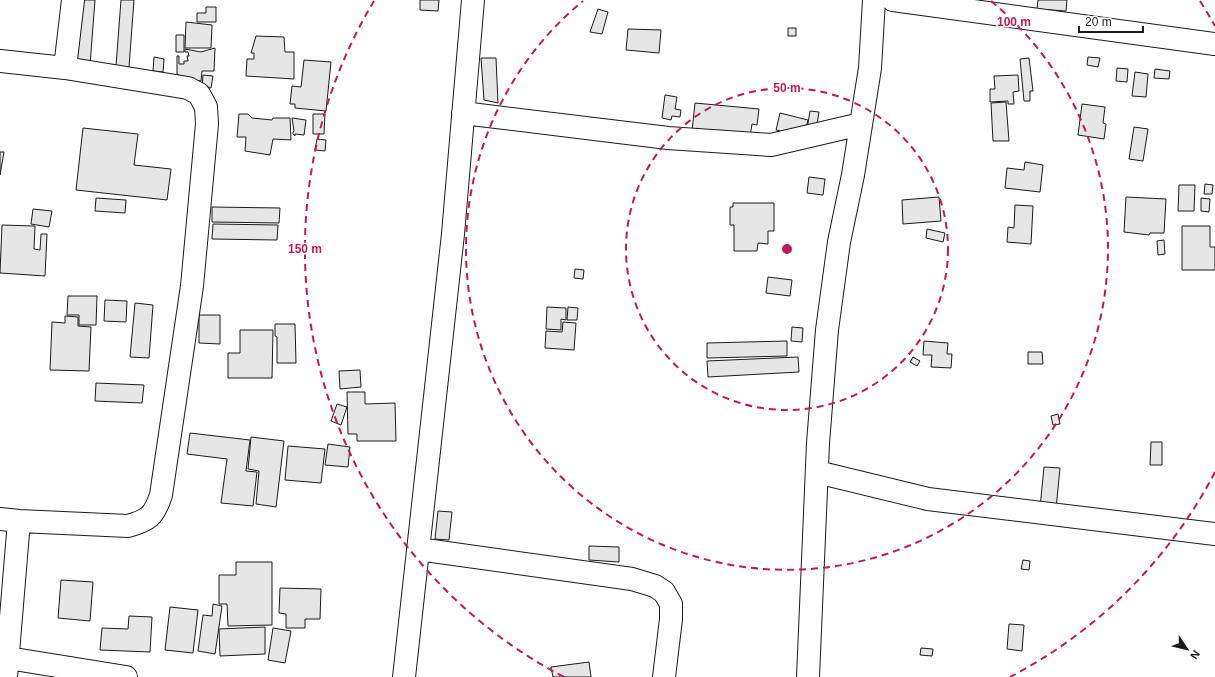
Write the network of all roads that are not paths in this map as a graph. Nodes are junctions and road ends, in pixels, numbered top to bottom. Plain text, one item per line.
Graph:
1 (73, 0) edge
2 (472, 0) edge
3 (874, 0) edge
4 (893, 0) edge
5 (1215, 44) edge
6 (0, 61) edge
7 (64, 68) junction
8 (463, 113) junction
9 (861, 124) junction
10 (817, 472) junction
11 (10, 520) edge
12 (1215, 534) edge
13 (418, 549) junction
14 (7, 668) edge
15 (126, 677) edge
16 (404, 677) edge
17 (664, 677) edge
18 (808, 677) edge

1 - 7 street
2 - 8 street
3 - 9 street
4 - 5 street
6 - 7 street
7 - 11 street
8 - 9 street
8 - 13 street
9 - 10 street
10 - 12 street
10 - 18 street
11 - 14 street
13 - 16 street
13 - 17 street
14 - 15 street

